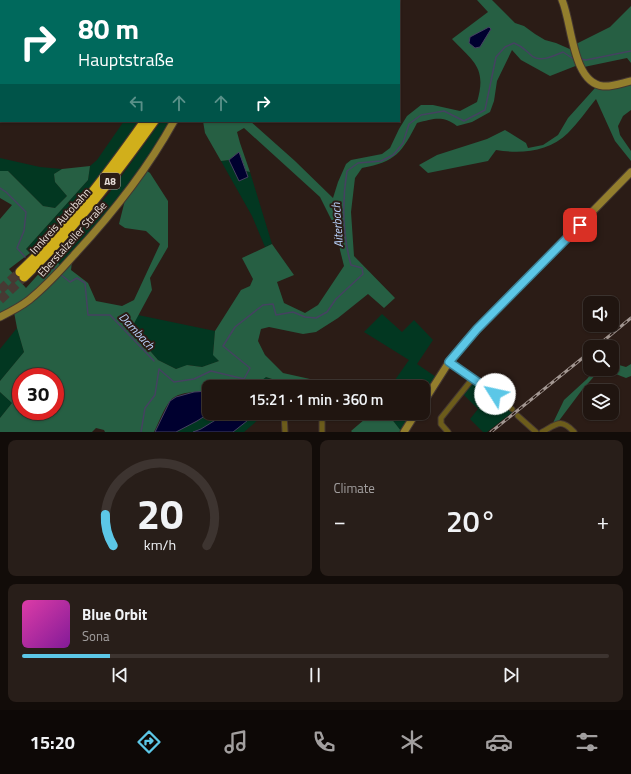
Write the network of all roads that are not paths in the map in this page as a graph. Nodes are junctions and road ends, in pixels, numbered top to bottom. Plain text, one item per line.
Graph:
1 (562, 0) edge
2 (631, 81) edge
3 (144, 122) edge
4 (153, 122) edge
5 (173, 122) edge
6 (631, 172) edge
7 (0, 317) edge
8 (449, 362) junction
9 (473, 378) junction
10 (430, 392) edge
11 (512, 409) dead end
12 (518, 416) dead end
13 (284, 420) edge
14 (322, 420) edge
15 (412, 420) edge
16 (285, 432) edge
17 (322, 432) edge
18 (404, 432) edge
19 (448, 432) edge
20 (536, 432) edge
21 (542, 432) edge
22 (574, 432) edge

1 - 2 street
3 - 4 highway, Innkreis Autobahn / A8
5 - 7 street, Eberstalzeller Straße
6 - 8 street
8 - 9 street
8 - 10 street
9 - 11 street
9 - 19 street
12 - 20 street
13 - 16 street
14 - 17 street
15 - 18 street
21 - 22 street

